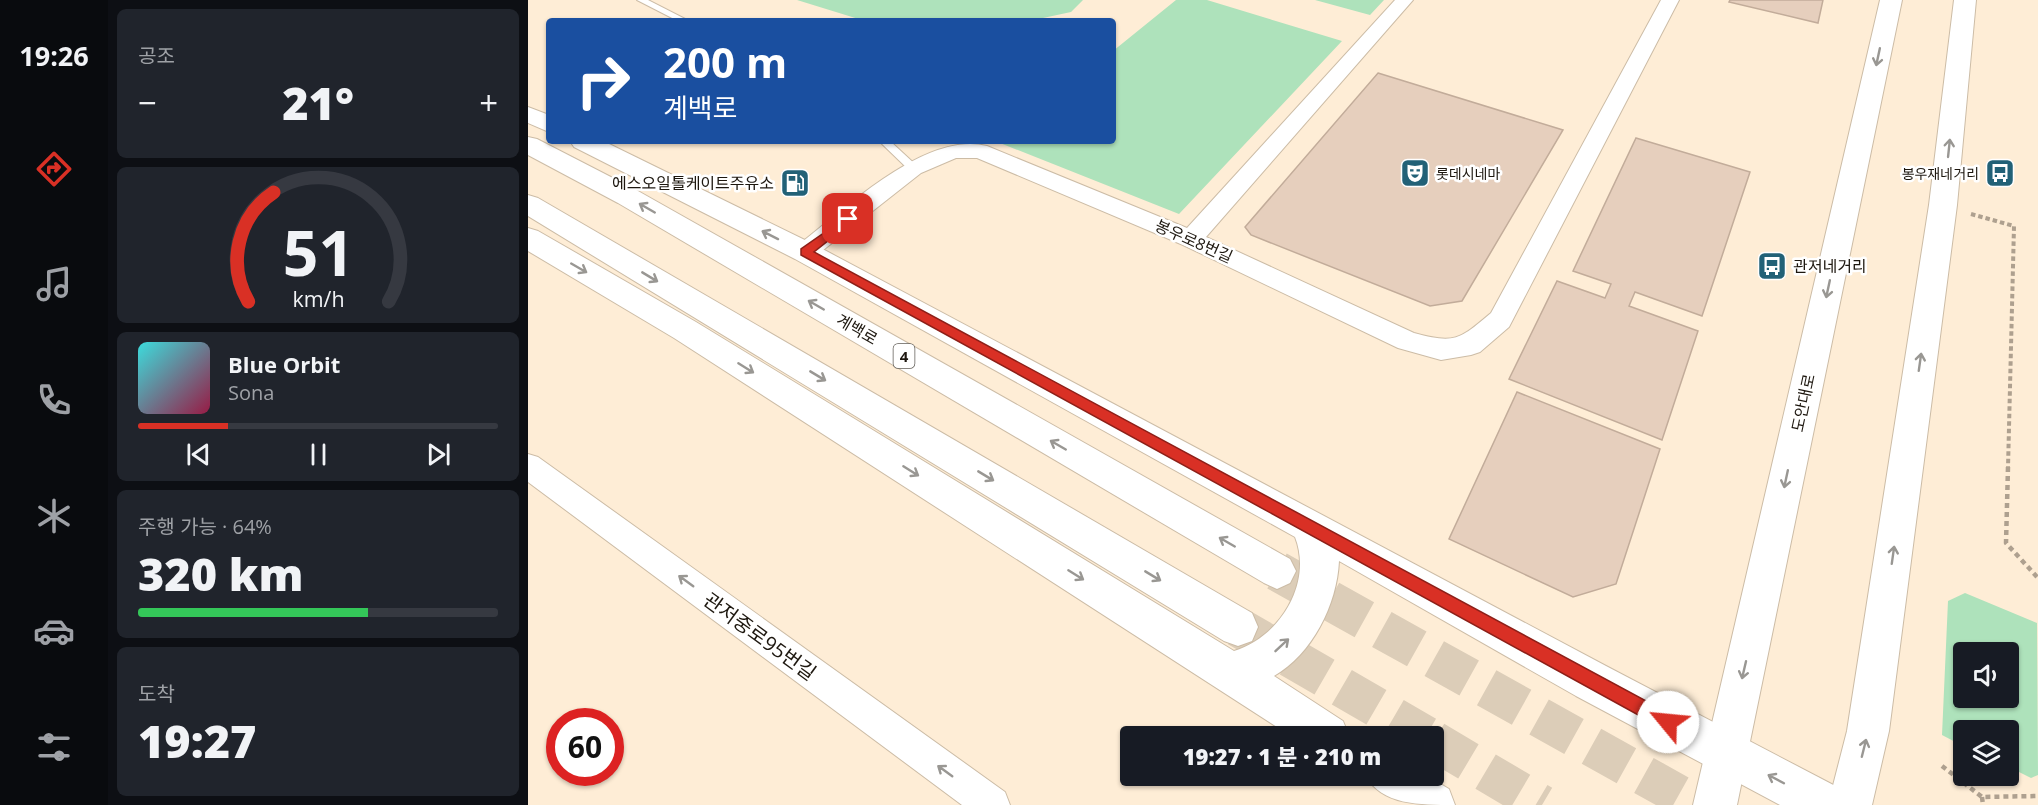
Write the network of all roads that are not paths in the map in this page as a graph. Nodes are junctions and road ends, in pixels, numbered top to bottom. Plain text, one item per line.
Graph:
1 (641, 0) edge
2 (1404, 0) edge
3 (1670, 0) edge
4 (1891, 0) edge
5 (1965, 0) edge
6 (679, 18) edge
7 (528, 114) edge
8 (546, 123) edge
9 (589, 144) edge
10 (887, 144) edge
11 (528, 145) edge
12 (913, 168) junction
13 (528, 204) edge
14 (528, 238) edge
15 (1191, 239) junction
16 (805, 252) junction
17 (528, 466) edge
18 (1309, 526) junction
19 (1277, 571) tunnel mouth
20 (1239, 627) tunnel mouth
21 (1231, 672) junction
22 (1313, 726) edge
23 (1726, 752) junction
24 (1404, 786) edge
25 (992, 805) edge
26 (1433, 805) edge
27 (1715, 805) edge
28 (1825, 805) edge
29 (1850, 805) edge

1 - 6 lane
2 - 15 street
3 - 15 street, 봉우로8번길
4 -> 23 main road, 도안대로
29 -> 5 main road
7 - 8 main road
16 -> 9 main road
10 - 12 lane
19 -> 11 main road, 계백로 / 4
12 - 15 street, 봉우로8번길
12 - 16 street
13 -> 20 main road
14 -> 21 main road
16 - 18 main road
25 -> 17 street, 관저중로95번길
21 -> 18 main road
18 - 23 main road
21 - 22 main road
23 - 27 main road, 도안대로
28 -> 23 main road
24 - 26 main road

